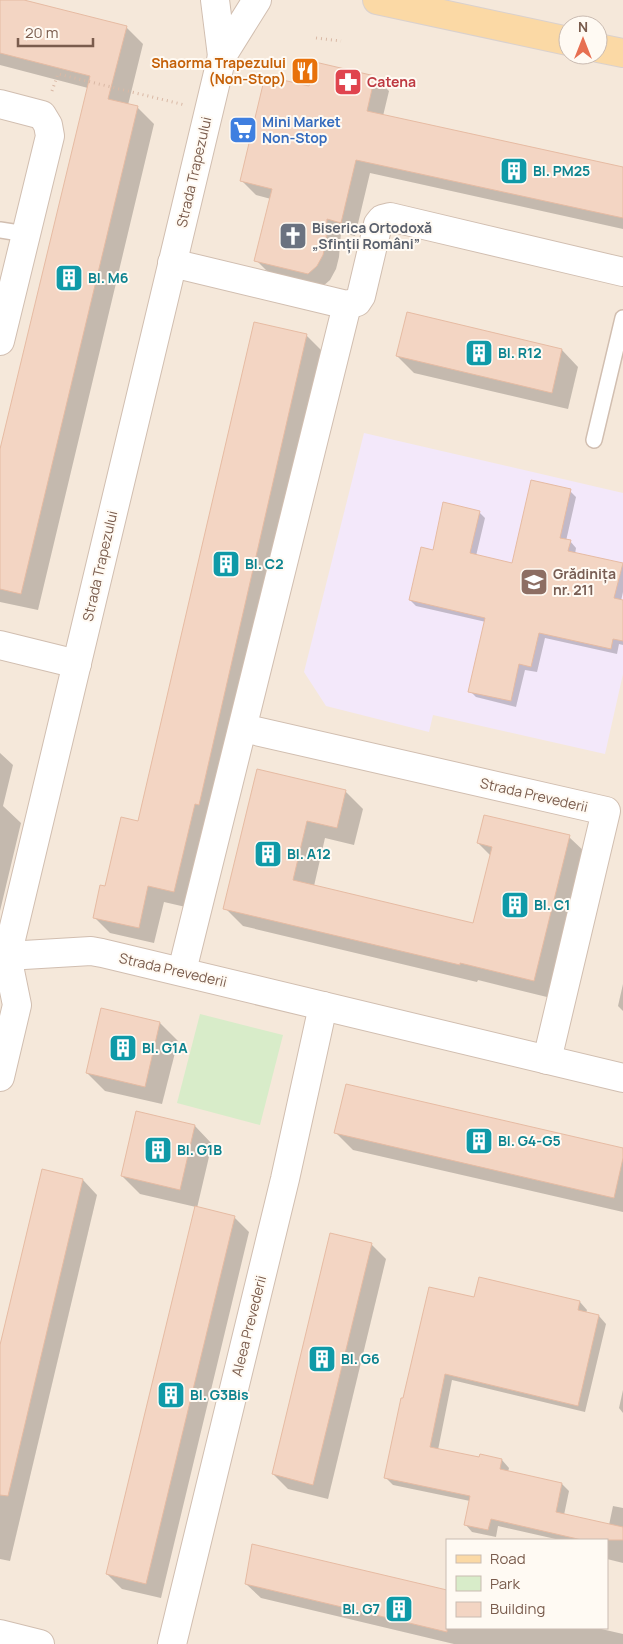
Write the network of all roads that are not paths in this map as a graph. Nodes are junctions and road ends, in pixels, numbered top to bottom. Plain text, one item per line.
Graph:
1 (215, 0) edge
2 (257, 0) edge
3 (377, 0) edge
4 (558, 39) edge
5 (608, 50) edge
6 (623, 53) edge
7 (222, 56) junction
8 (0, 104) edge
9 (13, 232) edge
10 (172, 263) junction
11 (623, 272) edge
12 (347, 305) junction
13 (623, 318) edge
14 (0, 341) edge
15 (594, 440) dead end
16 (0, 645) edge
17 (77, 664) junction
18 (243, 728) junction
19 (3, 955) edge
20 (182, 971) junction
21 (323, 1006) junction
22 (547, 1060) junction
23 (0, 1077) edge
24 (623, 1078) edge
25 (0, 1634) edge
26 (40, 1644) edge
27 (172, 1644) edge

1 - 7 street, Strada Trapezului
2 - 7 street, Strada Trapezului
3 - 4 main road
5 - 6 main road
7 - 10 street, Strada Trapezului
8 - 9 street
9 - 14 street
10 - 12 street
10 - 17 street, Strada Trapezului
11 - 12 street
12 - 18 street
13 - 15 lane
16 - 17 street
17 - 19 street, Strada Trapezului
18 - 20 street
18 - 22 street, Strada Prevederii
19 - 20 street, Strada Prevederii
19 - 23 street, Strada Trapezului
20 - 21 street, Strada Prevederii
21 - 22 street, Strada Prevederii
21 - 27 street, Aleea Prevederii
22 - 24 street, Strada Prevederii
25 - 26 street

